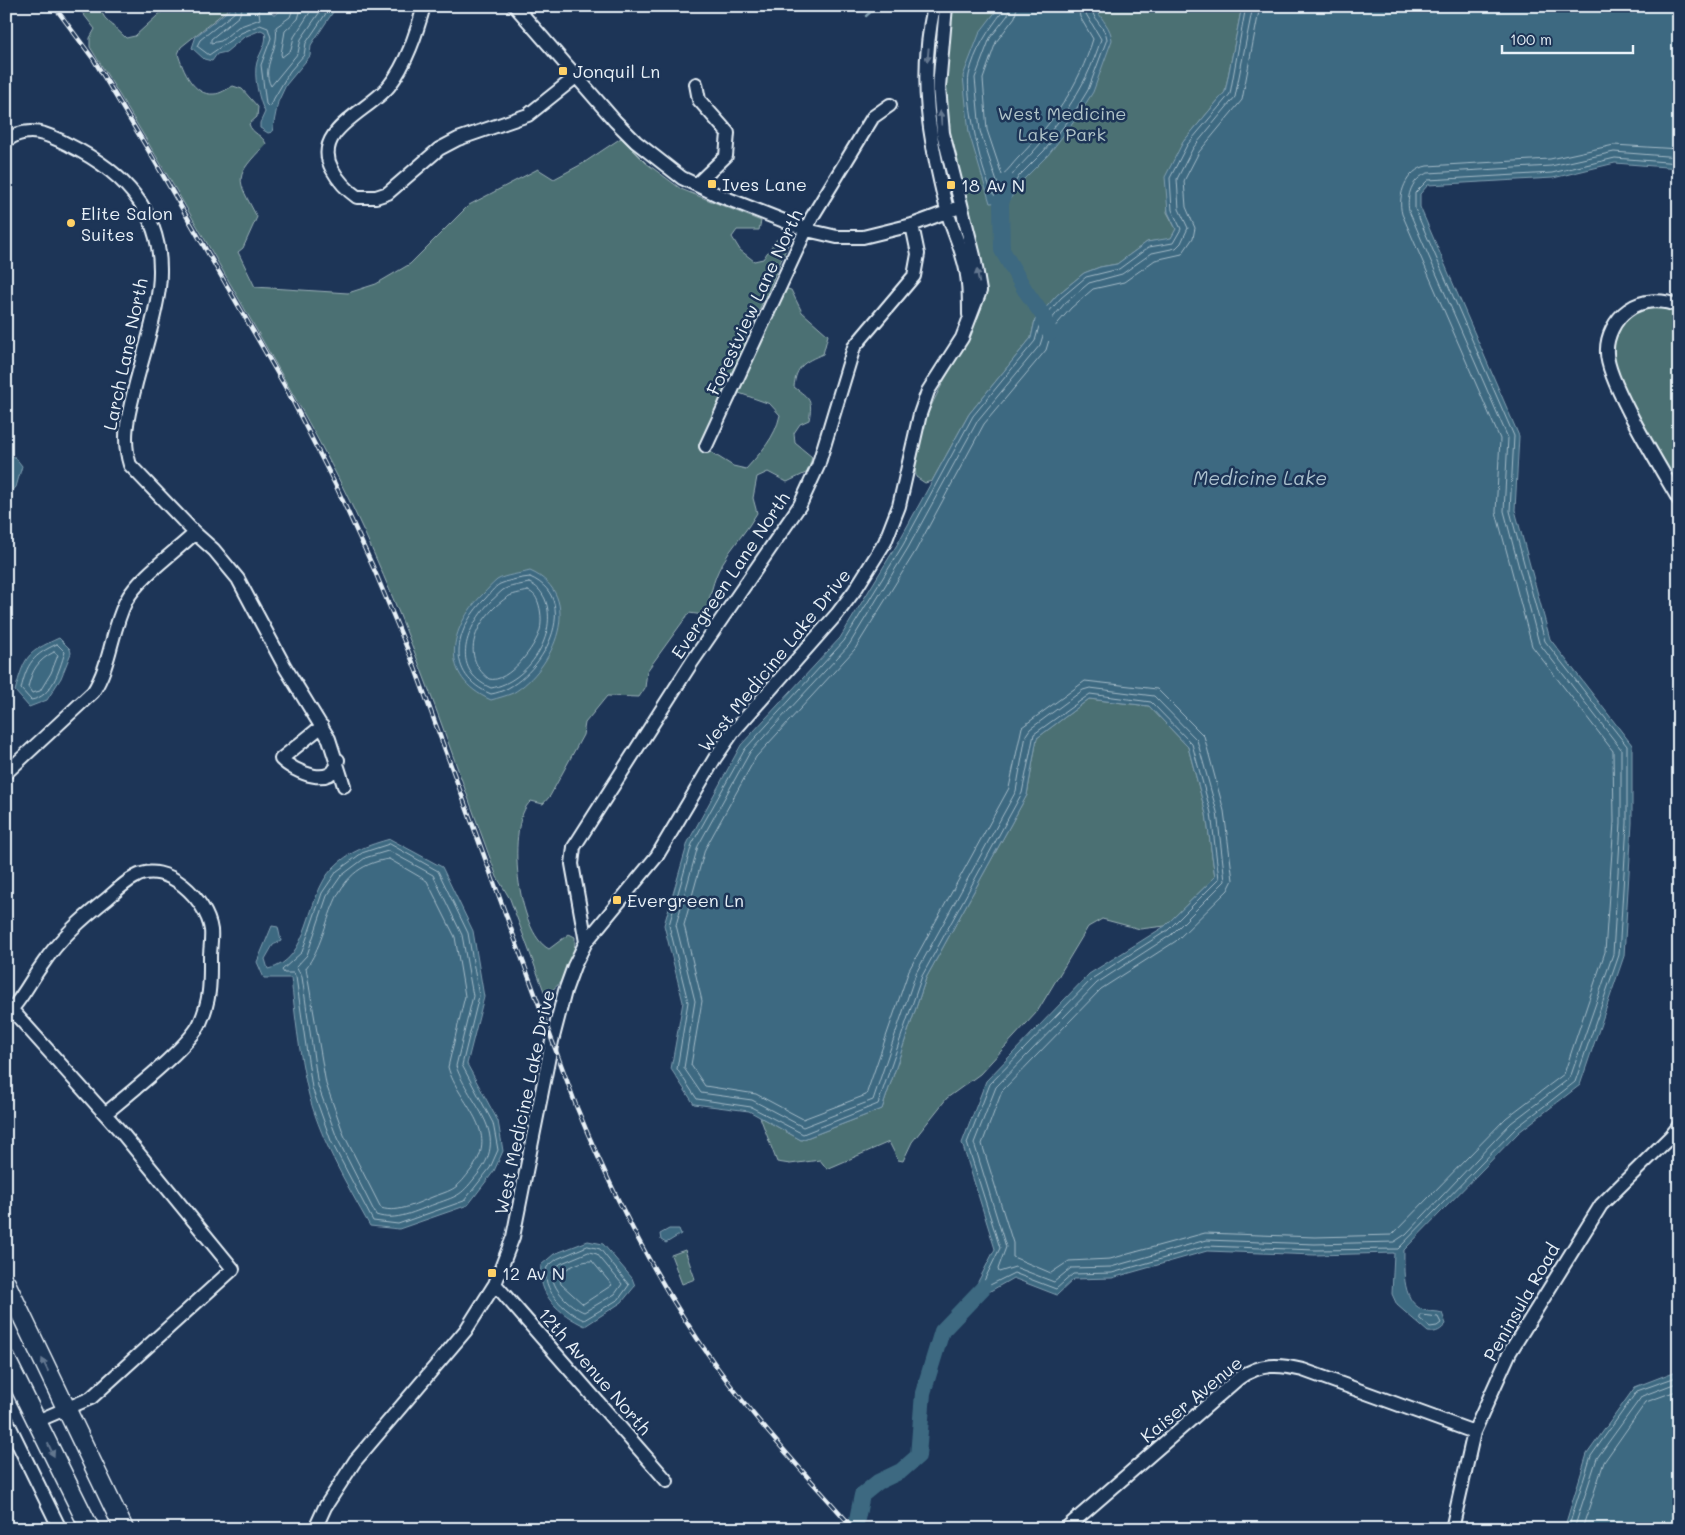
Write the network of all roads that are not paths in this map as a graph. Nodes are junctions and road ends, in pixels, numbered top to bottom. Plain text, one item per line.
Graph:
1 (424, 6) edge
2 (515, 6) edge
3 (934, 6) edge
4 (946, 6) edge
5 (576, 76) junction
6 (696, 84) dead end
7 (890, 105) dead end
8 (6, 141) edge
9 (697, 184) junction
10 (960, 208) junction
11 (948, 212) junction
12 (912, 225) junction
13 (807, 230) junction
14 (1679, 306) edge
15 (969, 322) junction
16 (706, 446) dead end
17 (1679, 500) edge
18 (195, 533) junction
19 (322, 726) junction
20 (338, 760) junction
21 (6, 774) edge
22 (344, 786) dead end
23 (586, 942) junction
24 (9, 1013) edge
25 (105, 1114) junction
26 (1679, 1126) edge
27 (6, 1284) edge
28 (495, 1284) junction
29 (6, 1360) edge
30 (66, 1409) junction
31 (6, 1419) edge
32 (37, 1421) junction
33 (1474, 1432) junction
34 (668, 1481) dead end
35 (60, 1529) edge
36 (90, 1529) edge
37 (124, 1529) edge
38 (315, 1529) edge
39 (1065, 1529) edge
40 (1452, 1529) edge

1 - 5 street
2 - 5 street
3 -> 11 street
10 -> 4 street, West Medicine Lake Drive
5 - 9 street
6 - 9 street
7 - 13 street, Forestview Lane North
8 - 18 street, Larch Lane North
9 - 13 street
10 - 11 street
15 -> 10 street, West Medicine Lake Drive
11 - 12 street
11 - 15 street
12 - 13 street
12 - 23 street, Evergreen Lane North
13 - 16 street, Forestview Lane North
14 - 17 street
15 - 23 street, West Medicine Lake Drive
18 - 19 street, Larch Lane North
18 - 21 street
19 - 20 street, Larch Lane North
19 - 20 street
20 - 22 street, Larch Lane North
23 - 28 street, West Medicine Lake Drive
24 - 25 street
24 - 25 street
25 - 30 street
26 - 33 street, Peninsula Road
30 -> 27 highway
28 - 34 street, 12th Avenue North
28 - 38 street, West Medicine Lake Drive
29 - 32 highway
30 - 32 street
30 - 37 highway
31 - 35 street
32 -> 36 highway
33 - 39 street, Kaiser Avenue
33 - 40 street, Peninsula Road

